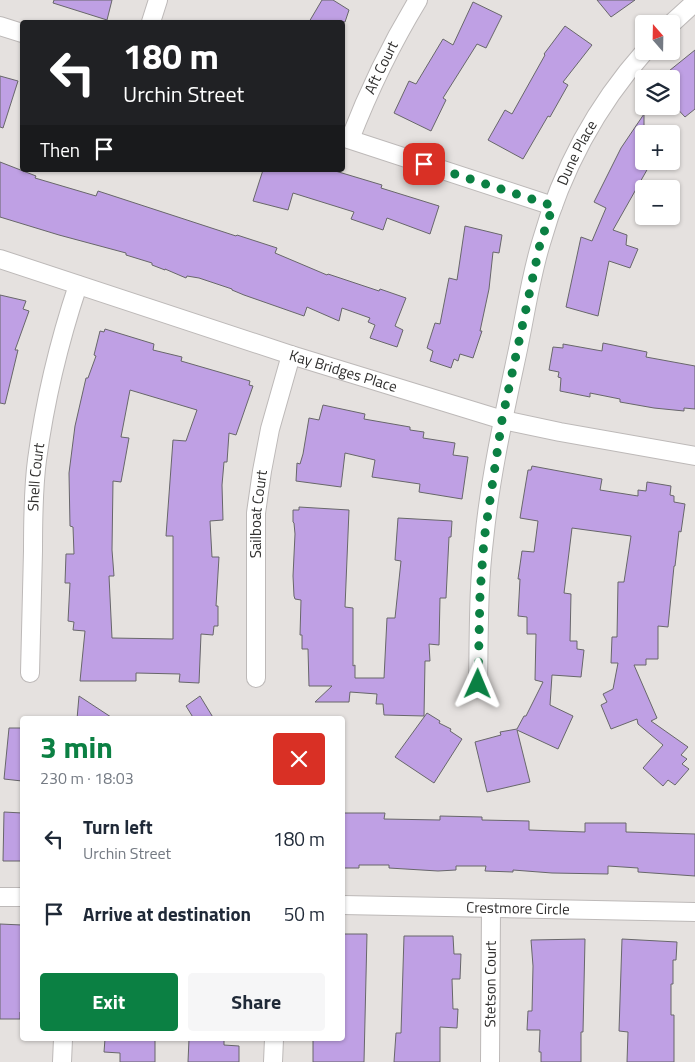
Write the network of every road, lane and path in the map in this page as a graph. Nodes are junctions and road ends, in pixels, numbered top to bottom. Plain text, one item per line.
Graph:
1 (158, 0) edge
2 (418, 0) edge
3 (693, 3) edge
4 (680, 15) edge
5 (152, 20) edge
6 (0, 26) edge
7 (20, 32) edge
8 (638, 60) edge
9 (346, 138) edge
10 (553, 206) junction
11 (0, 259) edge
12 (78, 285) junction
13 (292, 355) junction
14 (502, 420) junction
15 (695, 456) edge
16 (30, 674) dead end
17 (256, 678) dead end
18 (478, 684) dead end
19 (0, 897) edge
20 (20, 897) edge
21 (345, 904) edge
22 (491, 908) junction
23 (695, 912) edge
24 (63, 1041) edge
25 (274, 1041) edge
26 (62, 1062) edge
27 (273, 1062) edge
28 (490, 1062) edge

1 - 5 street
2 - 9 street, Aft Court
3 - 4 street
6 - 7 street
8 - 10 street, Dune Place
9 - 10 street
10 - 14 street, Dune Place
11 - 12 street, Kay Bridges Place
12 - 13 street, Kay Bridges Place
12 - 16 street, Shell Court
13 - 14 street, Kay Bridges Place
13 - 17 street, Sailboat Court
14 - 15 street, Kay Bridges Place
14 - 18 street, Dune Place
19 - 20 street
21 - 22 street, Crestmore Circle
22 - 23 street, Crestmore Circle
22 - 28 street, Stetson Court
24 - 26 street
25 - 27 street

